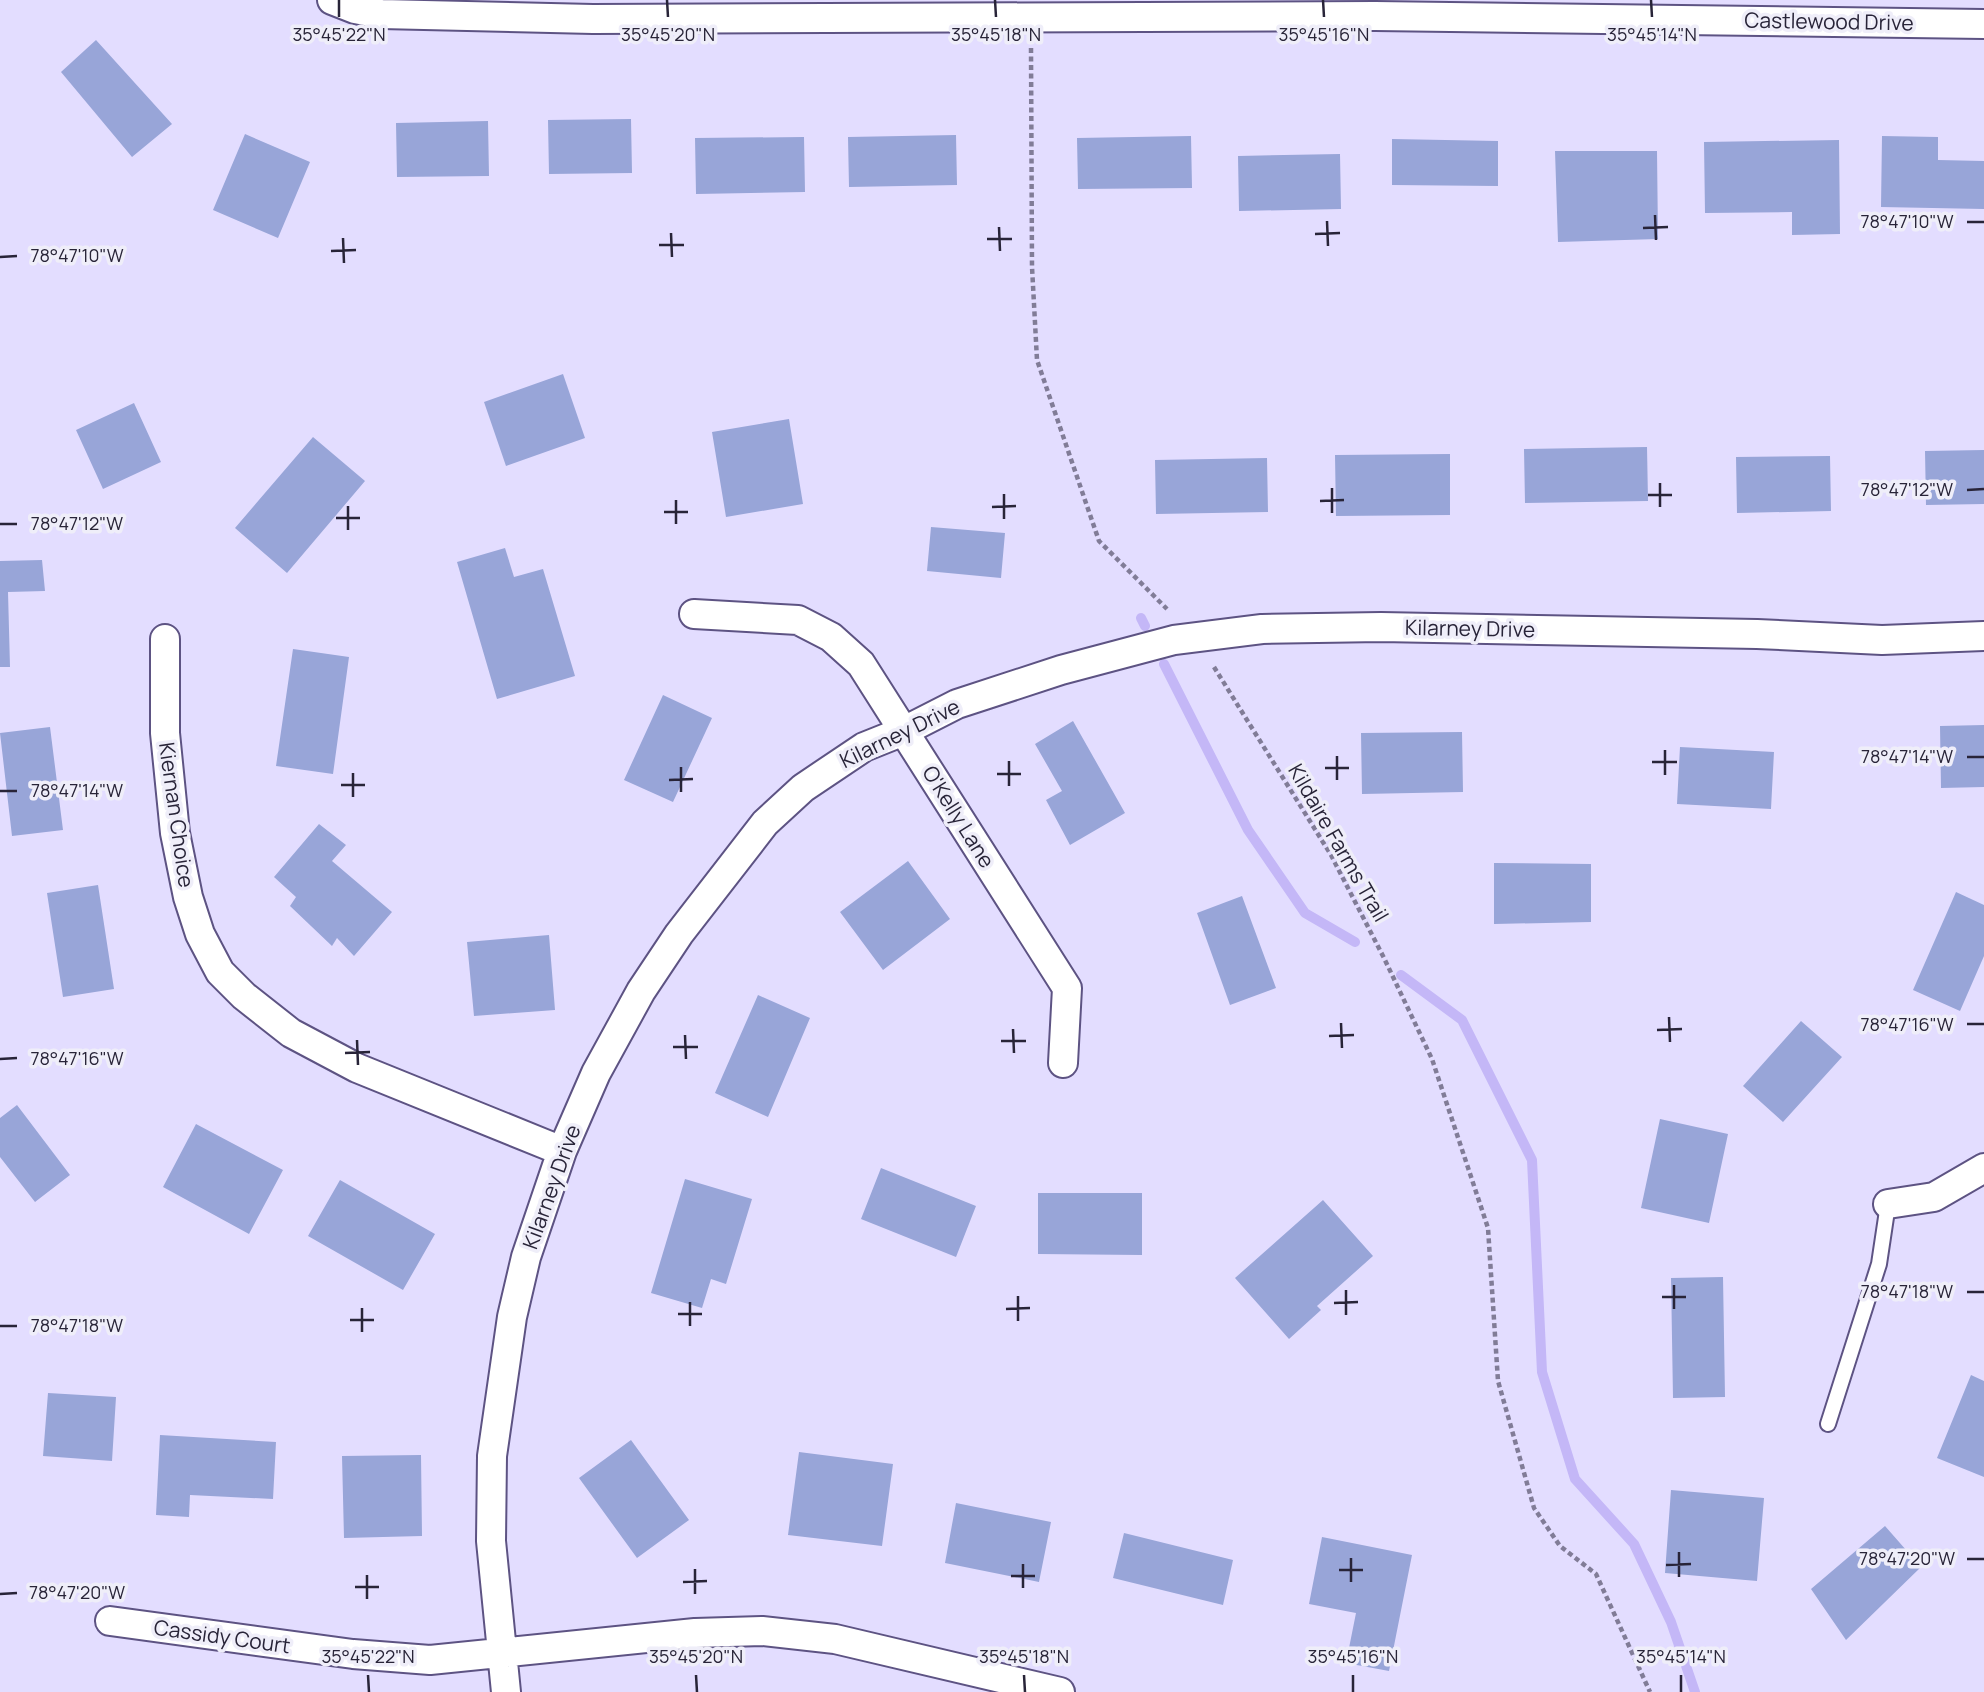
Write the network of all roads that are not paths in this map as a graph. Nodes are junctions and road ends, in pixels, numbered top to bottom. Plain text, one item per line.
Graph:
1 (332, 0) edge
2 (1375, 8) edge
3 (857, 9) edge
4 (1984, 24) edge
5 (694, 614) dead end
6 (1984, 636) edge
7 (165, 639) dead end
8 (904, 731) junction
9 (1063, 1063) dead end
10 (562, 1151) junction
11 (1984, 1168) edge
12 (1888, 1203) joint
13 (1828, 1424) dead end
14 (110, 1621) dead end
15 (502, 1653) junction
16 (506, 1692) edge
17 (1060, 1692) edge

1 - 3 street, Castlewood Drive
2 - 3 street, Castlewood Drive
2 - 4 street, Castlewood Drive
5 - 8 street, O'Kelly Lane
6 - 8 street, Kilarney Drive
7 - 10 street, Kiernan Choice
8 - 9 street, O'Kelly Lane
8 - 10 street, Kilarney Drive
10 - 15 street, Kilarney Drive
11 - 12 street
12 - 13 lane
14 - 15 street, Cassidy Court
15 - 16 street, Kilarney Drive
15 - 17 street, Cassidy Court

